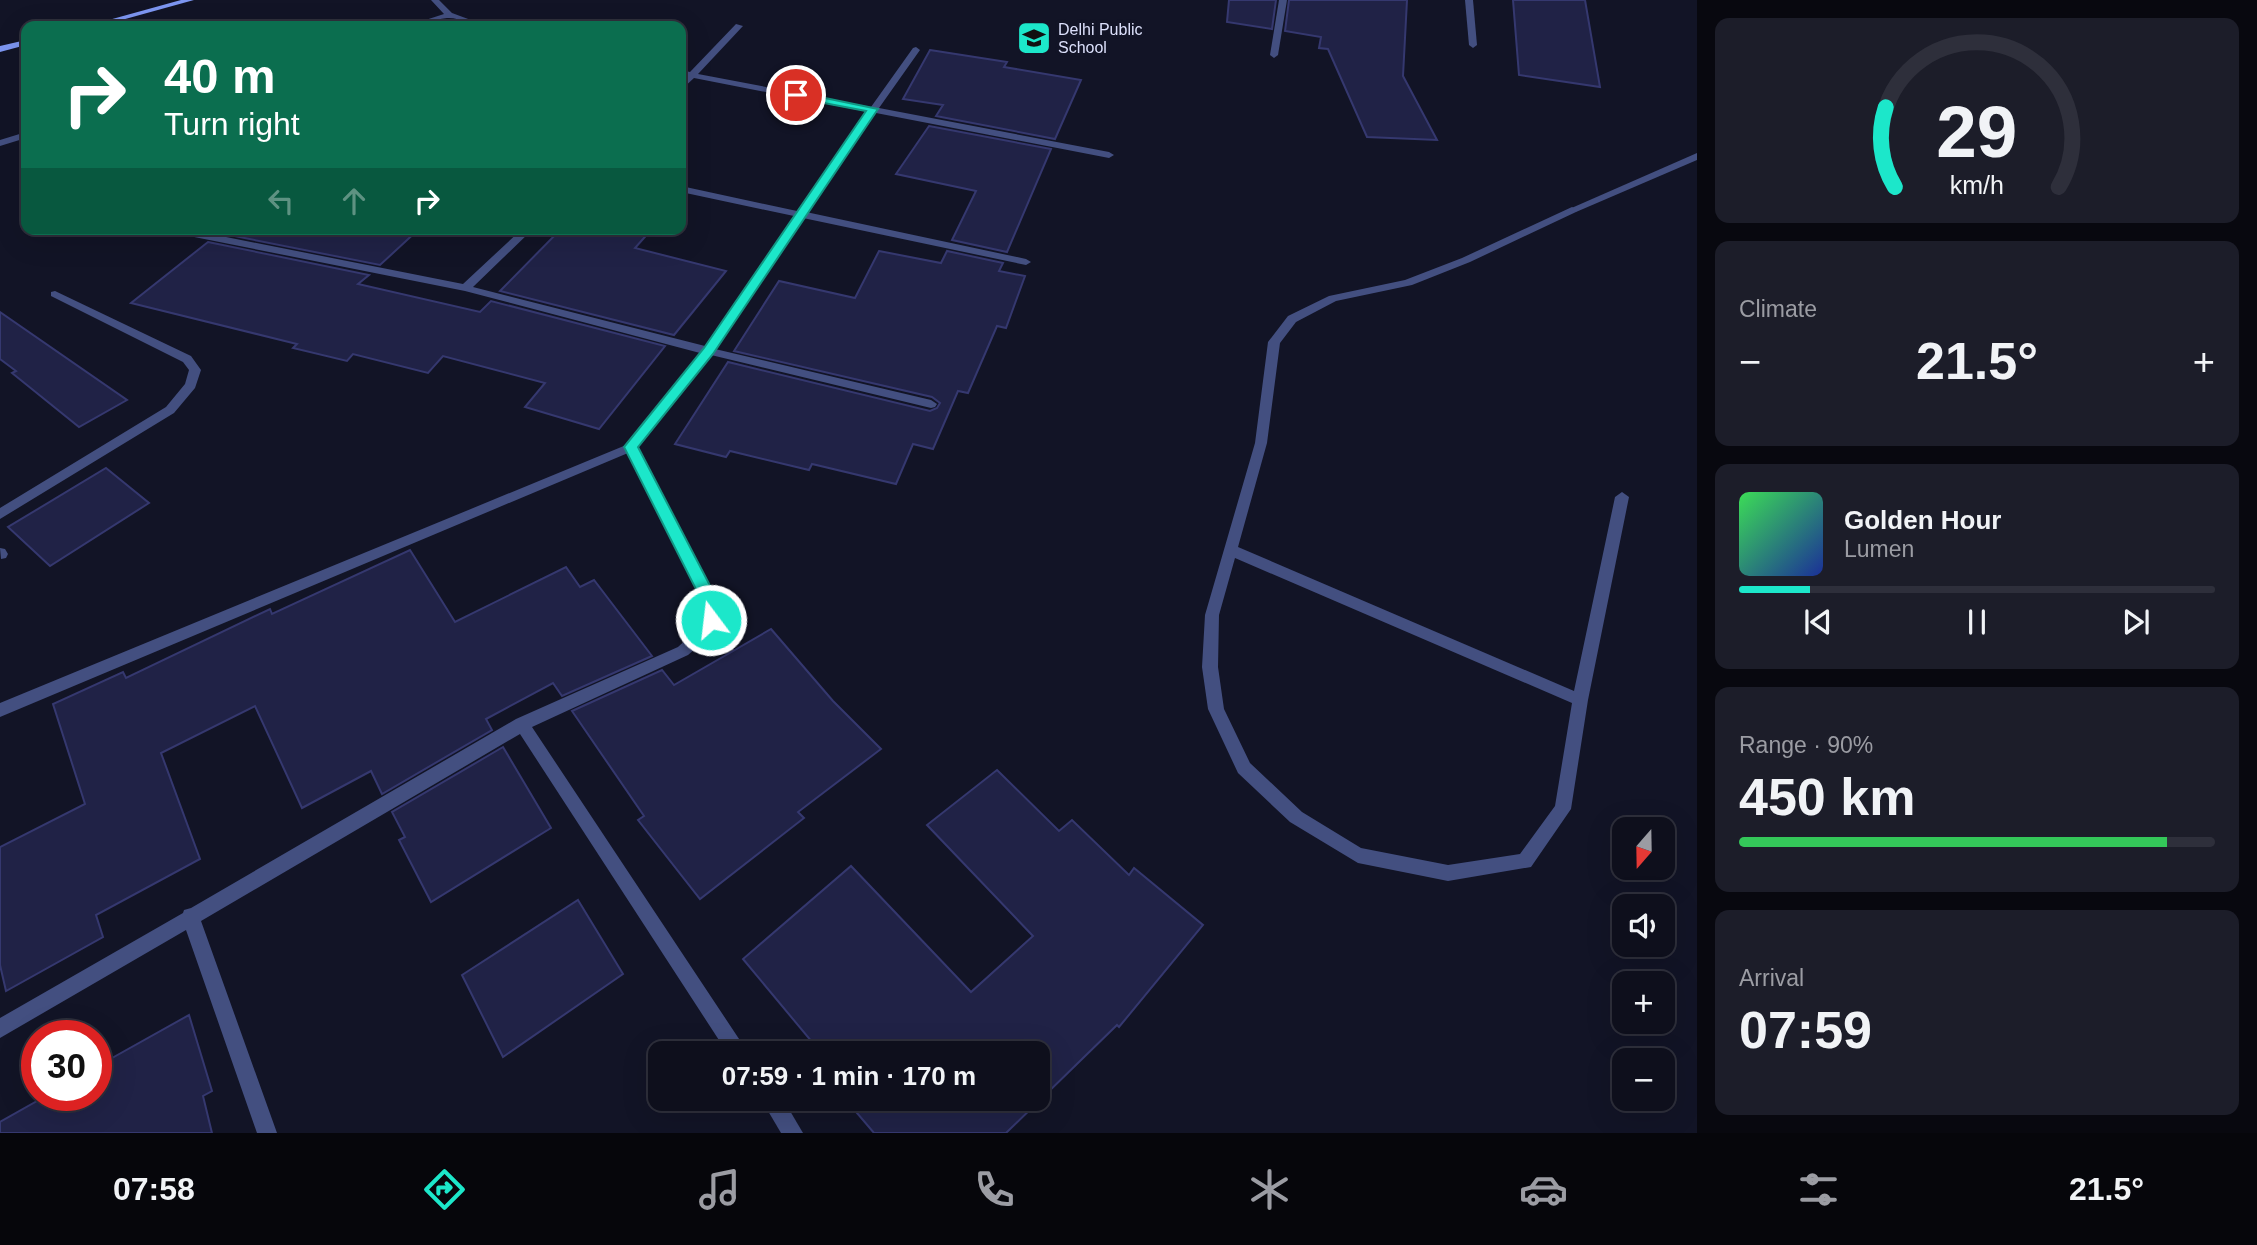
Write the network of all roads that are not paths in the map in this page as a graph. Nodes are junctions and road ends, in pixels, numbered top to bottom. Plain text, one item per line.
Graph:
1 (190, 0) edge
2 (435, 0) edge
3 (1283, 0) edge
4 (1469, 0) edge
5 (174, 2) edge
6 (449, 15) junction
7 (108, 21) edge
8 (428, 21) edge
9 (468, 21) edge
10 (739, 26) dead end
11 (21, 44) edge
12 (1473, 45) dead end
13 (0, 49) edge
14 (916, 50) dead end
15 (1274, 55) dead end
16 (686, 74) edge
17 (693, 76) junction
18 (686, 82) edge
19 (873, 109) junction
20 (21, 137) edge
21 (0, 143) edge
22 (1109, 155) dead end
23 (1697, 156) edge
24 (686, 190) edge
25 (800, 214) junction
26 (199, 235) edge
27 (521, 235) edge
28 (1026, 262) dead end
29 (464, 288) junction
30 (55, 294) dead end
31 (708, 351) junction
32 (931, 404) dead end
33 (631, 447) junction
34 (1622, 497) dead end
35 (0, 514) edge
36 (1229, 549) junction
37 (1580, 700) junction
38 (0, 710) edge
39 (522, 724) junction
40 (190, 916) junction
41 (0, 1029) edge
42 (731, 1041) edge
43 (779, 1111) edge
44 (267, 1133) edge
45 (793, 1133) edge

1 - 5 main road
2 - 6 street
3 - 15 street
4 - 12 street
5 - 7 main road
6 - 8 street
6 - 9 street
10 - 17 street
11 - 13 main road
14 - 19 street
16 - 17 street
17 - 18 street
17 - 19 street
19 - 22 street
19 - 25 street
20 - 21 street
23 - 36 street
24 - 25 street
25 - 28 street
25 - 31 street
26 - 29 street
27 - 29 street
29 - 31 street
30 - 35 street
31 - 32 street
31 - 33 street
33 - 38 street
33 - 39 street
34 - 37 street
36 - 37 street
36 - 37 street
39 - 40 street
39 - 42 street
40 - 41 street
40 - 44 street
43 - 45 street

